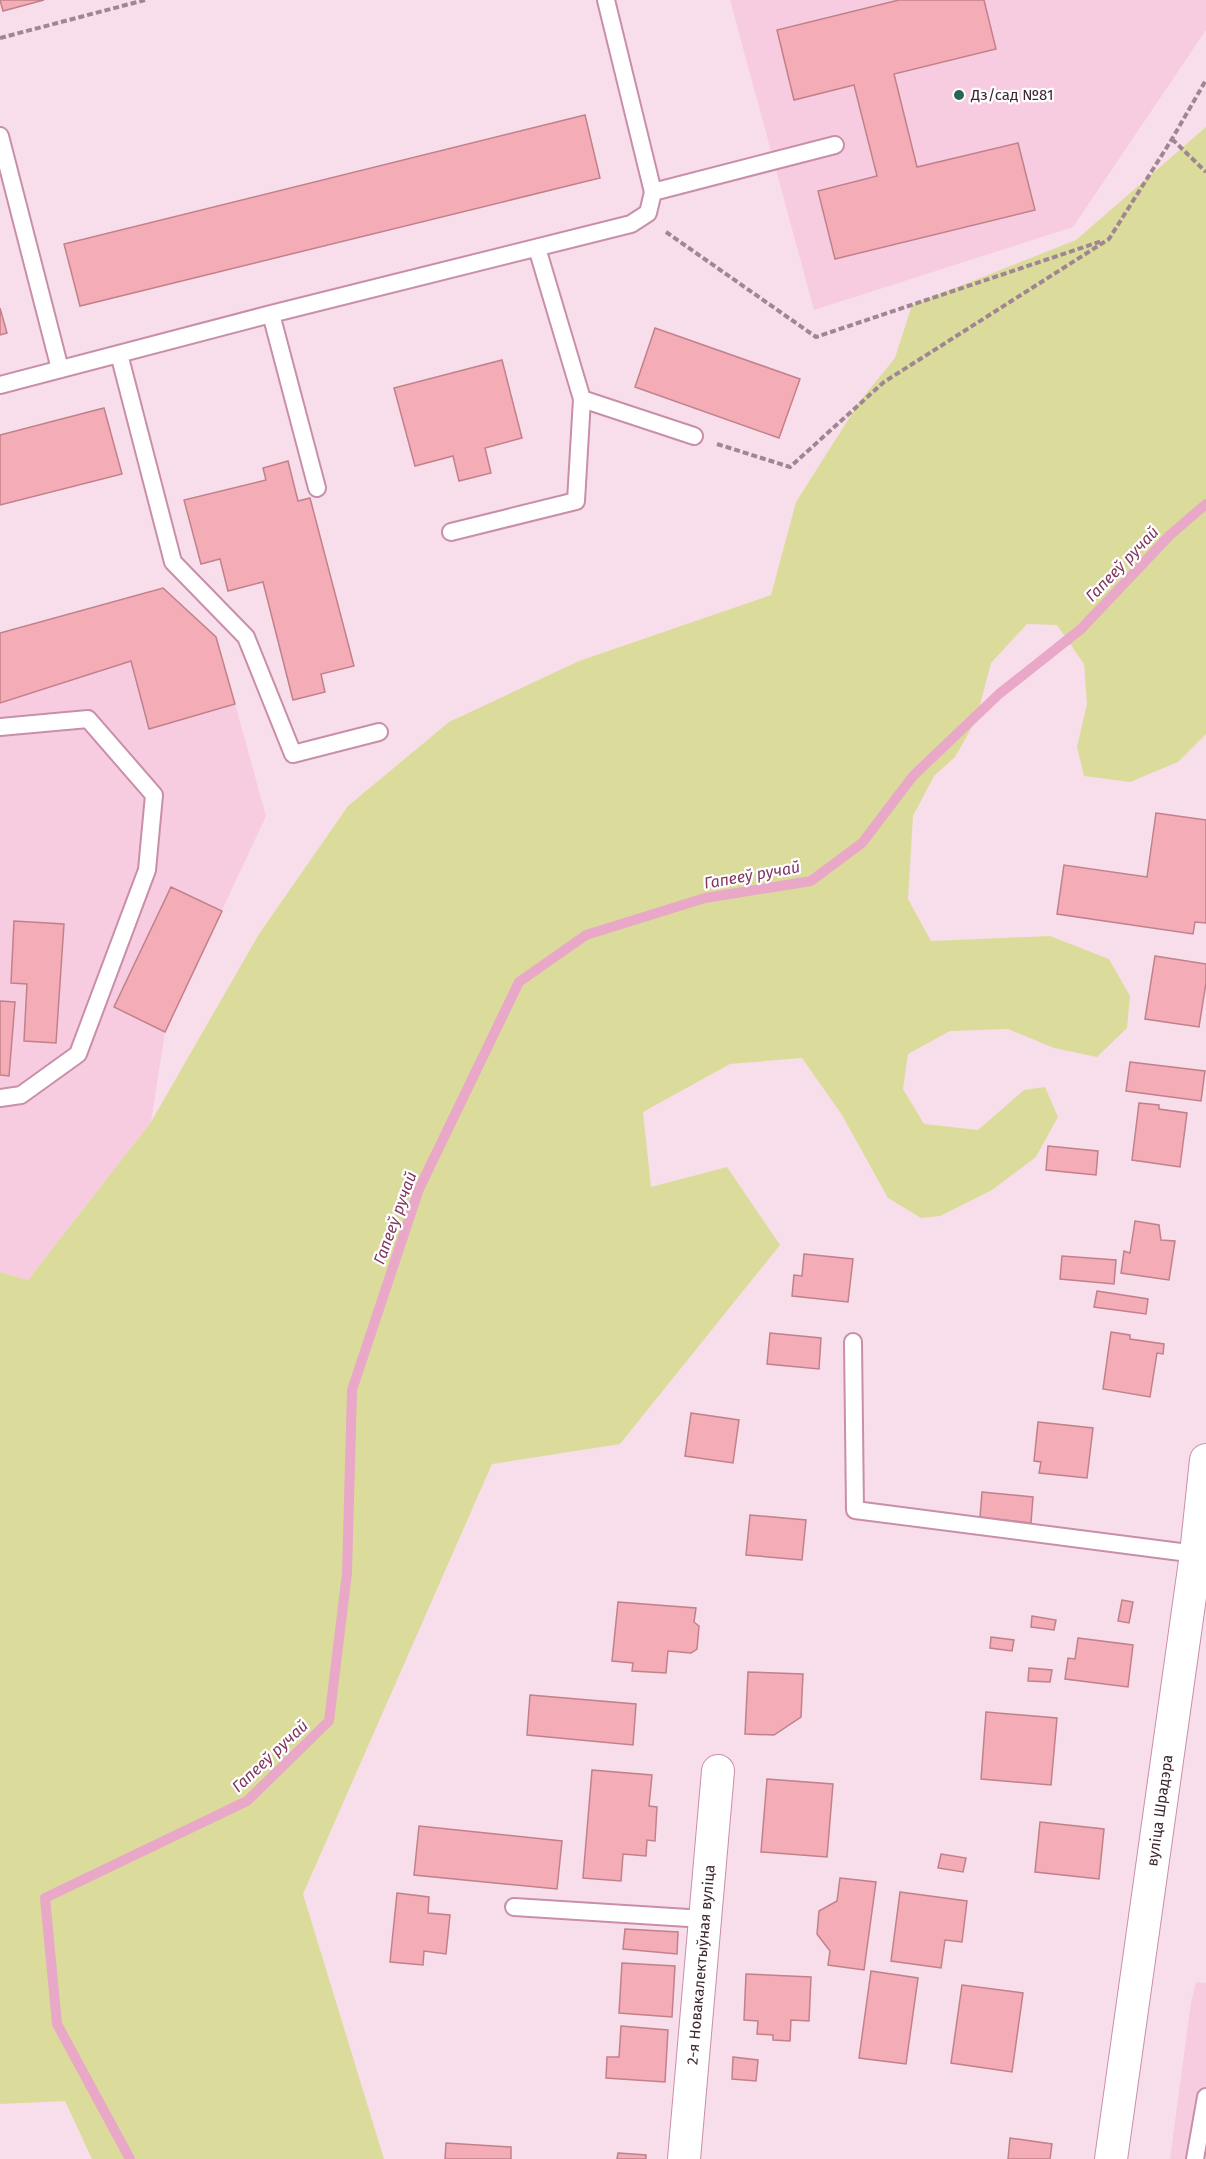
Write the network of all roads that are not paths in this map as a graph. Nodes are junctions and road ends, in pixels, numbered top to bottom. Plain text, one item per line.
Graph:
1 (606, 0) edge
2 (0, 136) edge
3 (834, 145) dead end
4 (653, 192) junction
5 (537, 248) junction
6 (271, 314) junction
7 (119, 354) junction
8 (60, 369) junction
9 (0, 385) edge
10 (582, 399) junction
11 (694, 436) road end
12 (317, 489) dead end
13 (451, 532) dead end
14 (0, 727) edge
15 (379, 732) dead end
16 (0, 1098) edge
17 (854, 1342) dead end
18 (1205, 1469) edge
19 (1196, 1554) junction
20 (718, 1771) dead end
21 (514, 1906) dead end
22 (704, 1919) junction
23 (1206, 2097) edge
24 (684, 2159) edge
25 (1111, 2159) edge
26 (1195, 2159) edge

1 - 4 lane
2 - 8 lane
3 - 4 lane
4 - 5 lane
5 - 6 lane
5 - 10 lane
6 - 7 lane
6 - 12 lane
7 - 8 lane
7 - 15 lane
8 - 9 lane
10 - 11 lane
10 - 13 lane
14 - 16 lane
17 - 19 lane
18 - 19 street, вуліца Шрадэра
19 - 25 street, вуліца Шрадэра
20 - 22 street, 2-я Новакалектыўная вуліца
21 - 22 lane
22 - 24 street, 2-я Новакалектыўная вуліца
23 - 26 lane

